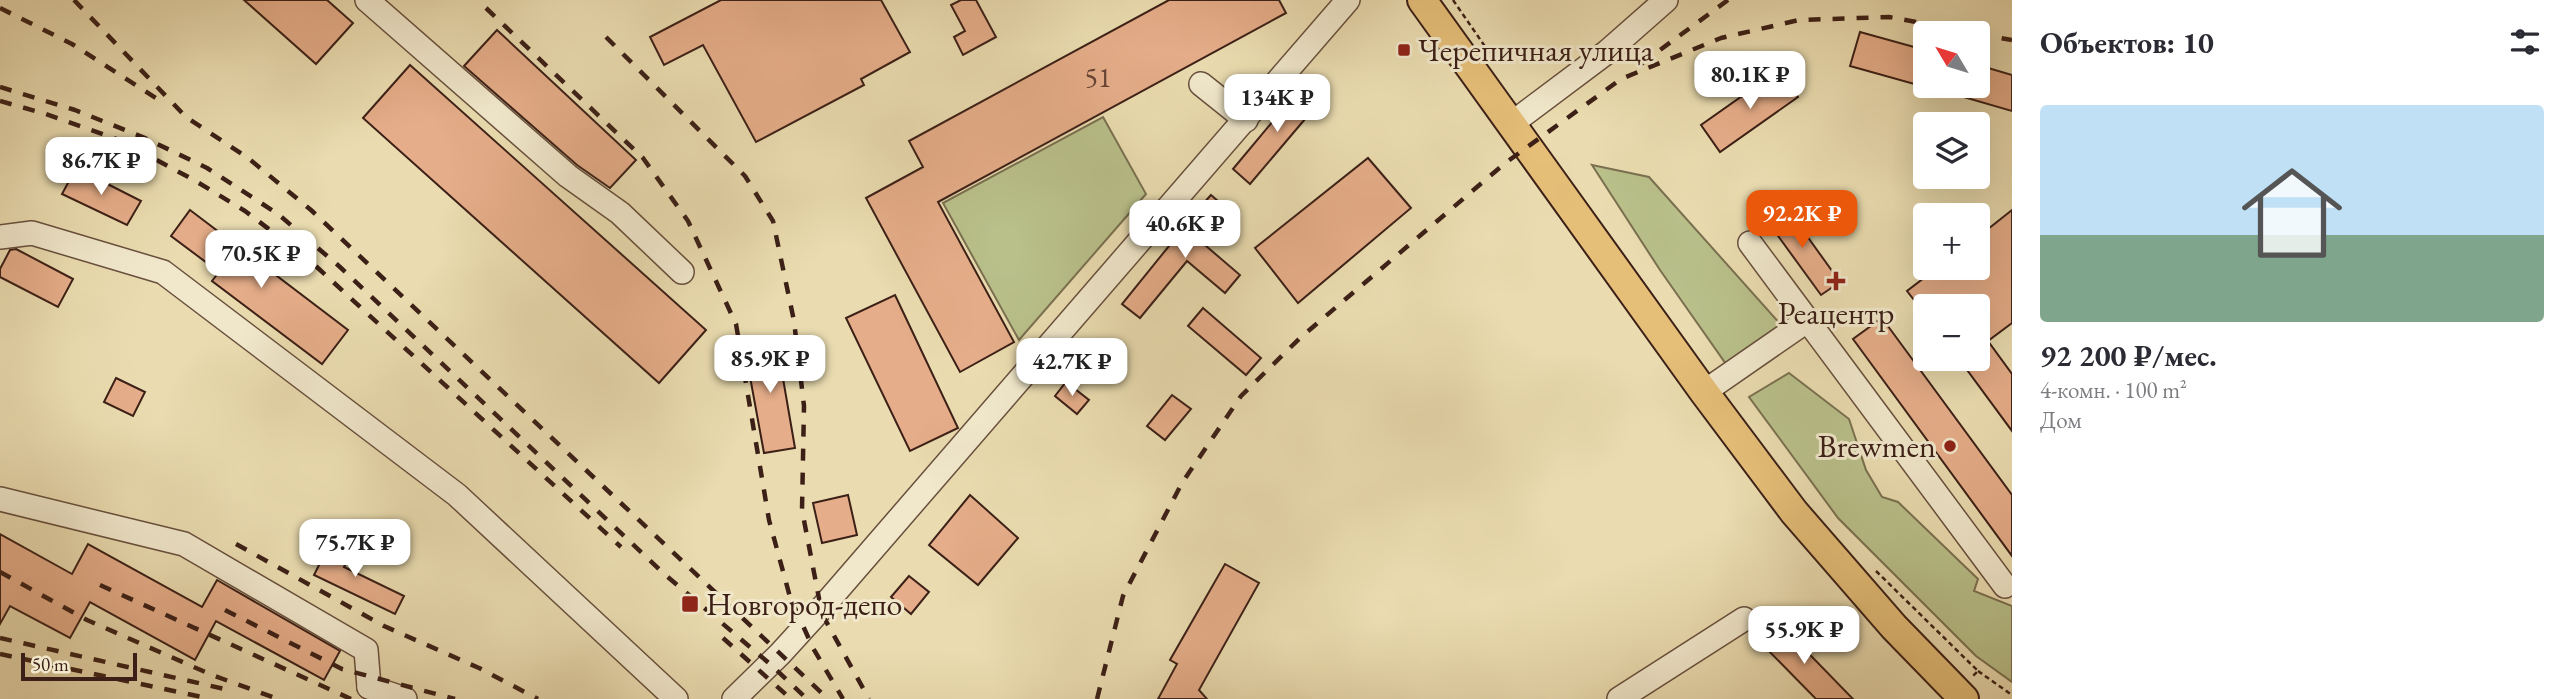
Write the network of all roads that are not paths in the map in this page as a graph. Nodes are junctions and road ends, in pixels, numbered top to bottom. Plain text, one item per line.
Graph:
1 (367, 0) edge
2 (1348, 0) edge
3 (1422, 0) edge
4 (1666, 0) edge
5 (1644, 9) edge
6 (1201, 84) dead end
7 (1246, 120) junction
8 (1511, 124) junction
9 (0, 237) edge
10 (1750, 243) dead end
11 (681, 272) dead end
12 (1808, 320) junction
13 (1704, 392) junction
14 (0, 499) edge
15 (2005, 586) dead end
16 (1744, 619) dead end
17 (360, 693) edge
18 (405, 699) edge
19 (676, 699) edge
20 (734, 699) edge
21 (1619, 699) edge
22 (1964, 699) edge

1 - 11 street
2 - 7 street
3 - 8 main road
4 - 5 street
5 - 8 street
6 - 7 street
7 - 20 street
8 - 13 main road
9 - 19 street
10 - 12 street
12 - 13 street
12 - 15 street
13 - 22 main road
14 - 17 street
16 - 21 street
17 - 18 street

